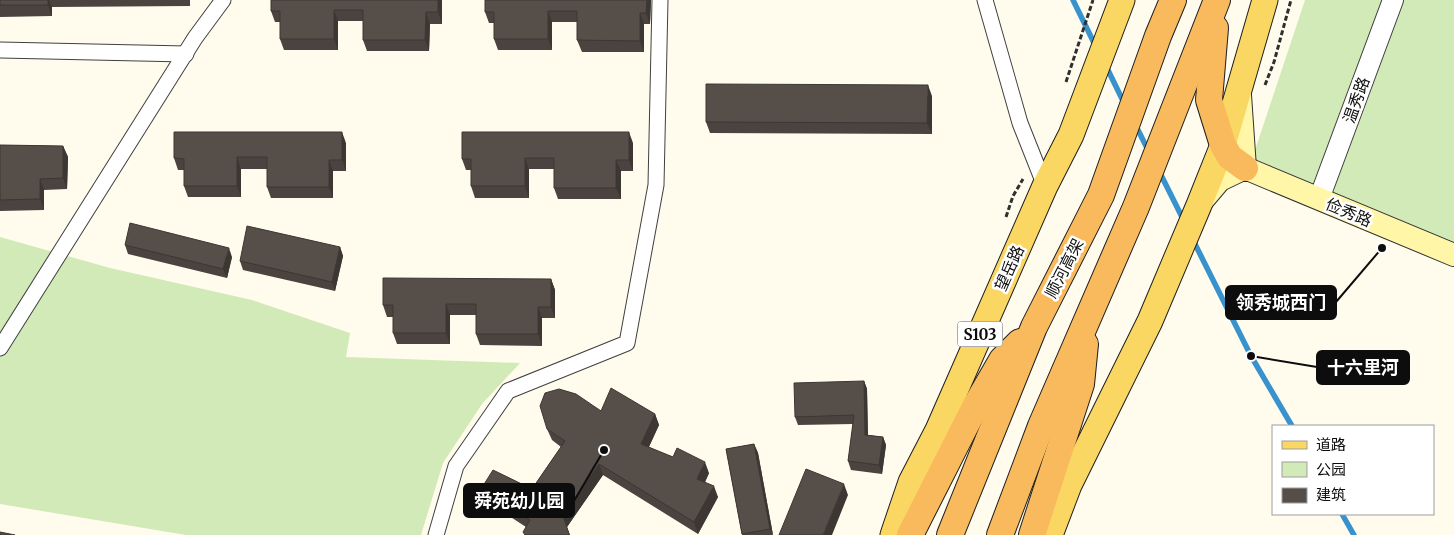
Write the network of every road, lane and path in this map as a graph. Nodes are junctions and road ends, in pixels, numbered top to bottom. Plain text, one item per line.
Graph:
1 (223, 0) edge
2 (660, 0) edge
3 (985, 0) edge
4 (1093, 0) edge
5 (1155, 0) edge
6 (1174, 0) edge
7 (1217, 0) edge
8 (1265, 0) edge
9 (1393, 0) edge
10 (1121, 4) edge
11 (1156, 43) junction
12 (0, 50) edge
13 (186, 54) junction
14 (1065, 84) dead end
15 (1240, 87) junction
16 (1223, 145) junction
17 (1245, 168) junction
18 (1045, 186) junction
19 (1319, 199) junction
20 (1199, 205) junction
21 (1454, 255) edge
22 (1087, 324) junction
23 (1034, 327) junction
24 (0, 348) edge
25 (436, 535) edge
26 (893, 535) edge
27 (910, 535) edge
28 (950, 535) edge
29 (1000, 535) edge
30 (1032, 535) edge
31 (1050, 535) edge

1 - 13 street
2 - 25 street
3 - 18 street
4 - 14 path
5 - 11 highway
6 - 11 highway, 顺河高架
7 - 16 highway
7 - 22 highway
8 - 15 main road
9 - 19 street, 温秀路
10 - 18 main road, 望岳路 / S103
11 - 23 highway, 顺河高架
12 - 13 street
13 - 24 street
15 - 16 main road
15 - 17 main road
16 - 17 highway
16 - 20 main road
17 - 19 main road, 俭秀路
17 - 20 main road
18 - 26 main road, 望岳路 / S103
19 - 21 main road, 俭秀路
20 - 31 main road
22 - 29 highway
22 - 30 highway
23 - 27 highway
23 - 28 highway, 顺河高架

